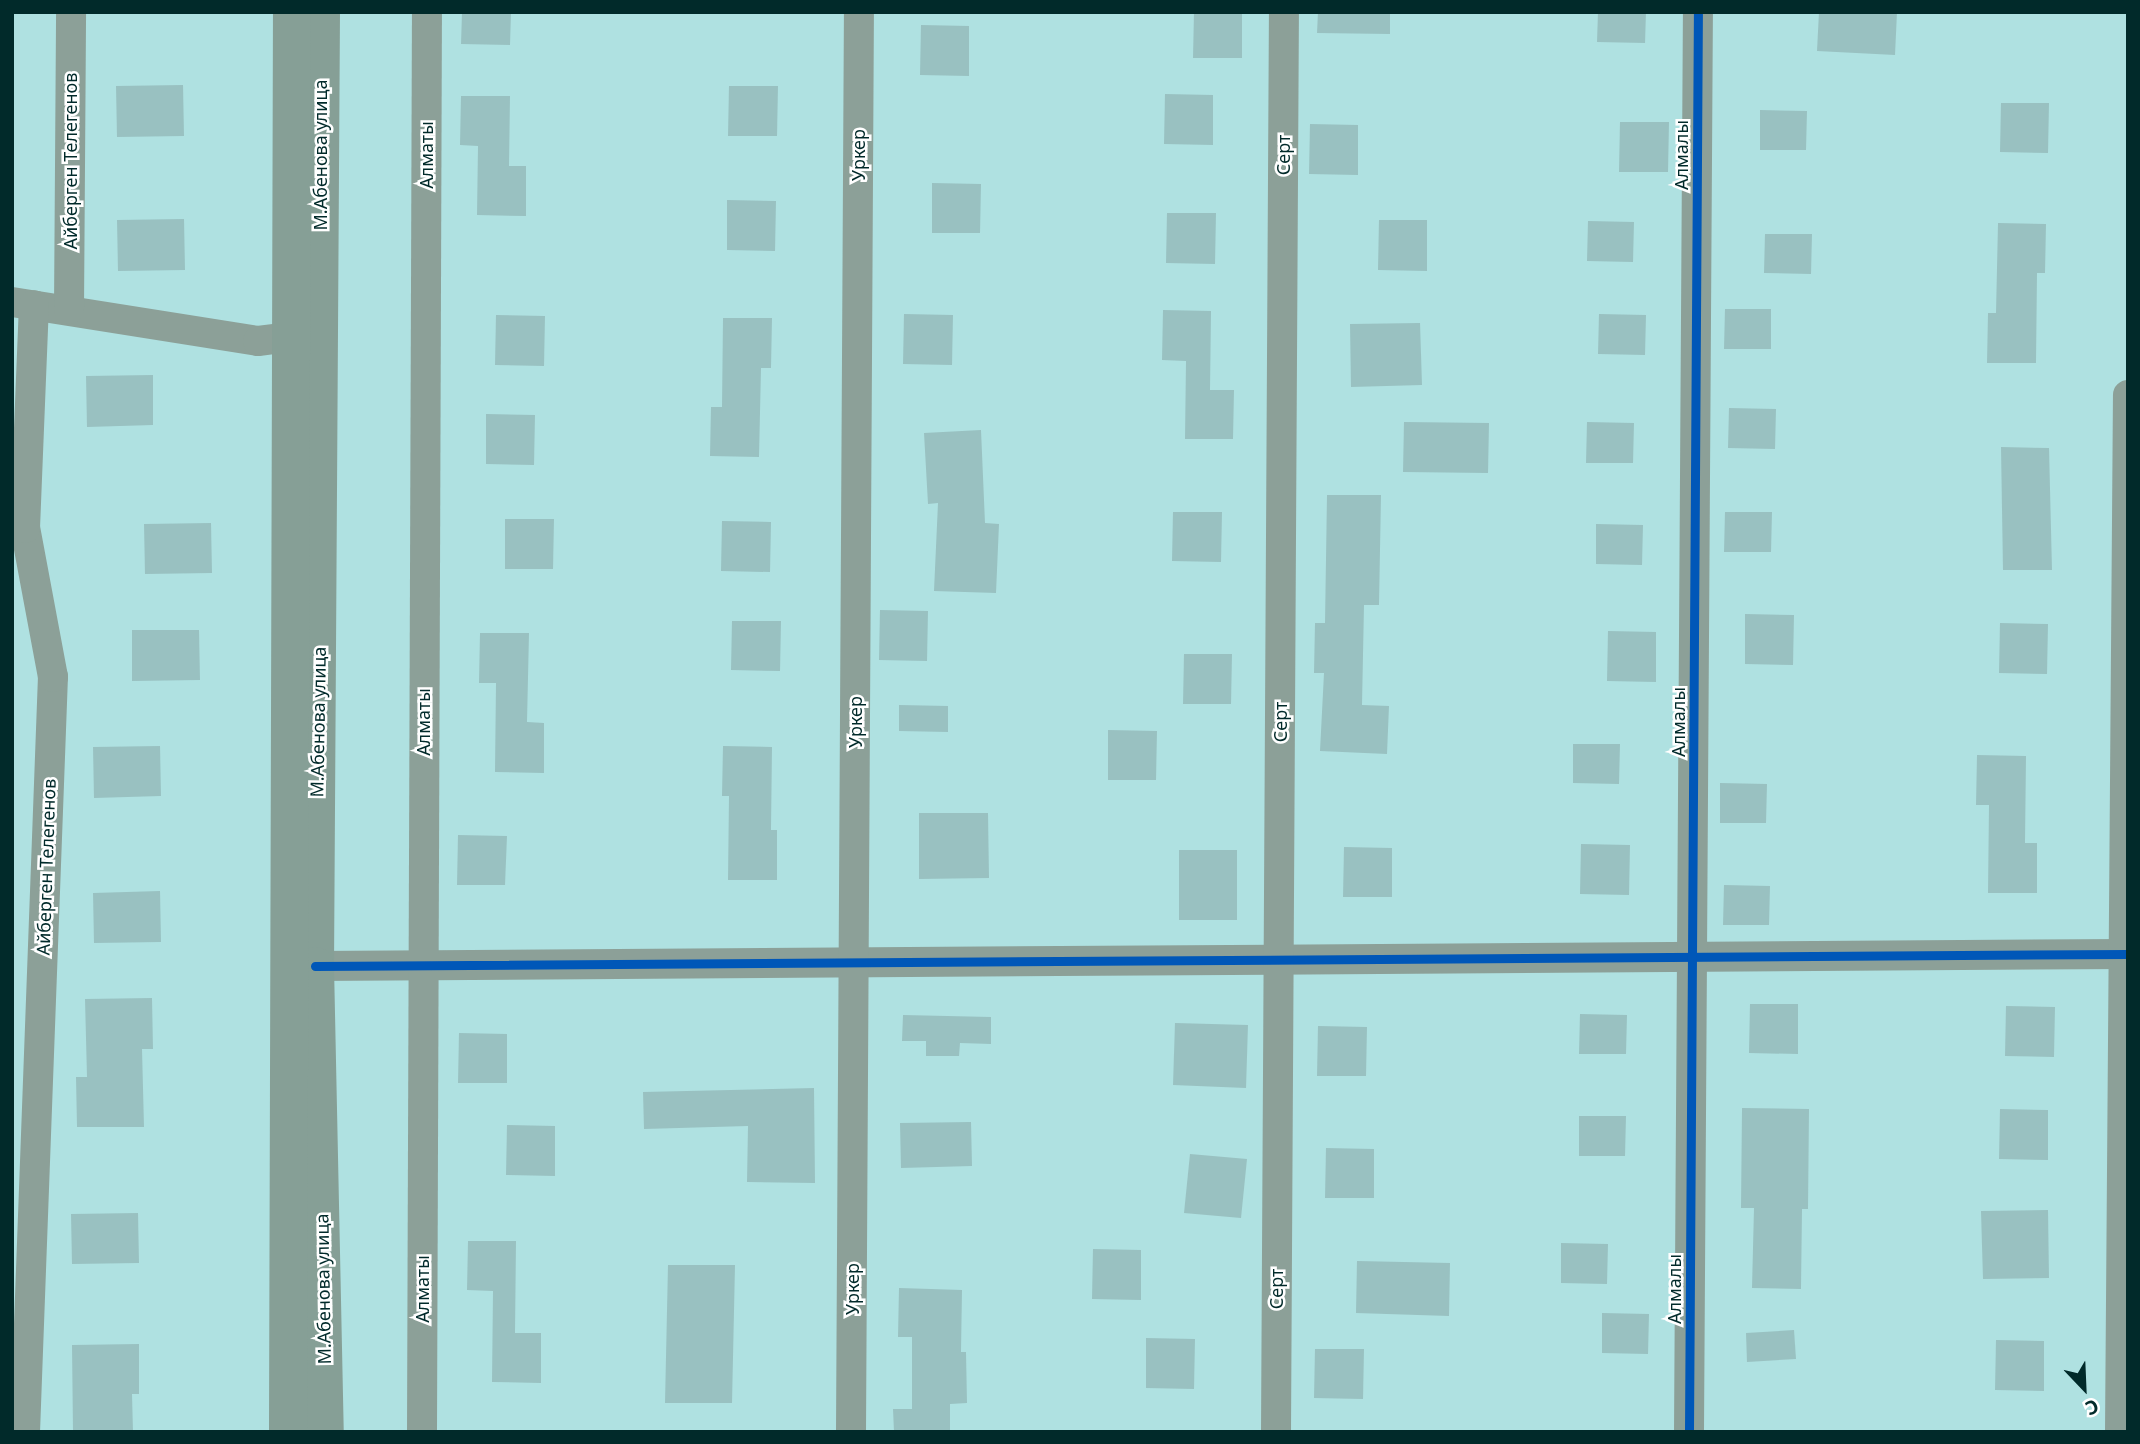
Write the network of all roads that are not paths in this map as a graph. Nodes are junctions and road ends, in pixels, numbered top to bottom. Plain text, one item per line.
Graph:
1 (71, 12) edge
2 (292, 12) edge
3 (321, 12) edge
4 (427, 12) edge
5 (859, 12) edge
6 (1284, 12) edge
7 (1698, 12) edge
8 (23, 303) edge
9 (69, 309) junction
10 (293, 337) junction
11 (2128, 395) edge
12 (2125, 954) edge
13 (1692, 956) junction
14 (1278, 958) junction
15 (853, 960) junction
16 (422, 962) junction
17 (315, 966) junction
18 (25, 1432) edge
19 (288, 1432) edge
20 (324, 1432) edge
21 (422, 1432) edge
22 (851, 1432) edge
23 (1276, 1432) edge
24 (1689, 1432) edge
25 (2120, 1432) edge

1 - 9 street, Айберген Телегенов
2 - 10 main road, М.Абенова улица
3 - 17 main road, М.Абенова улица
4 - 16 street, Алматы
5 - 15 street, Уркер
6 - 14 street, Серт
7 - 13 street, Алмалы
8 - 9 street
8 - 18 street, Айберген Телегенов
9 - 10 street
10 - 19 main road, М.Абенова улица
11 - 12 street
12 - 13 street
12 - 25 street
13 - 14 street
13 - 24 street, Алмалы
14 - 15 street
14 - 23 street, Серт
15 - 16 street
15 - 22 street, Уркер
16 - 17 street
16 - 21 street, Алматы
17 - 20 main road, М.Абенова улица

